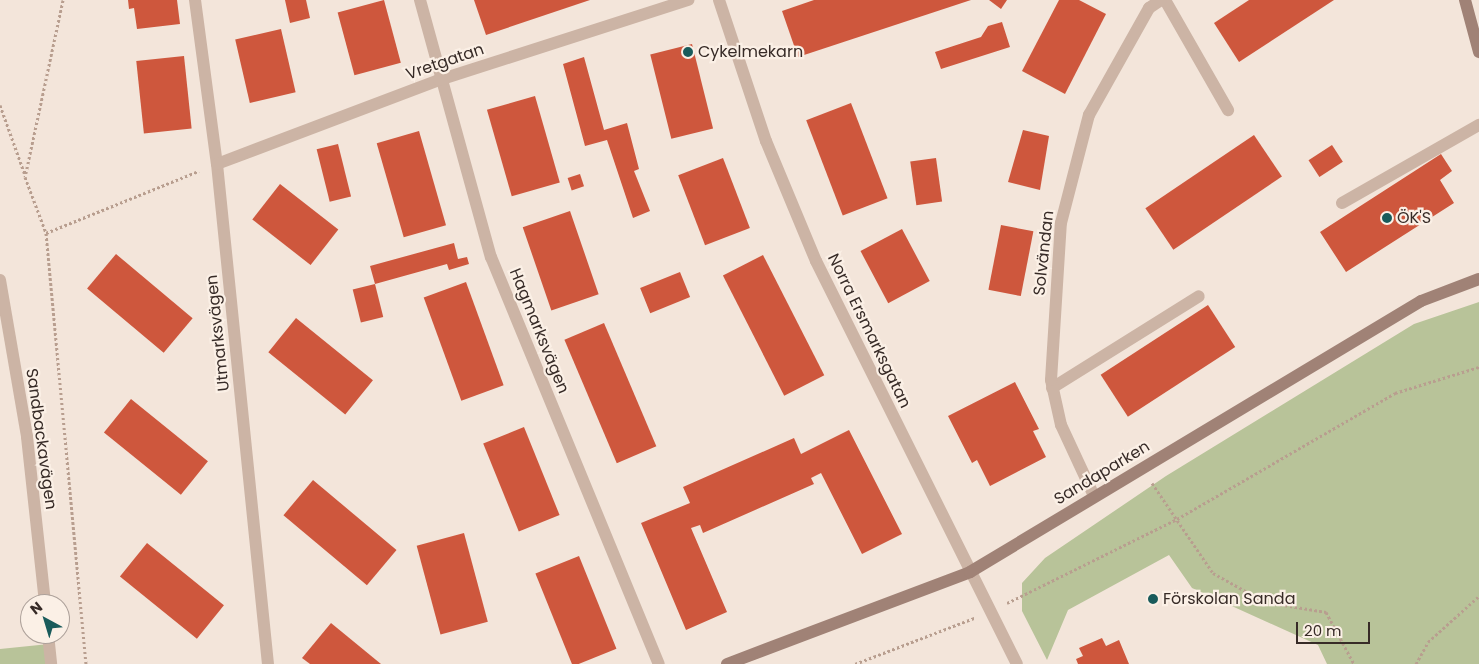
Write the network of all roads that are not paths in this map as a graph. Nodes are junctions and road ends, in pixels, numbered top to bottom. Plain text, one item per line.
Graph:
1 (195, 0) edge
2 (420, 0) edge
3 (688, 0) edge
4 (719, 0) edge
5 (1163, 0) edge
6 (1466, 0) edge
7 (1145, 4) edge
8 (1479, 52) edge
9 (439, 80) junction
10 (1228, 110) dead end
11 (1479, 125) edge
12 (217, 164) junction
13 (1342, 203) dead end
14 (1479, 279) edge
15 (0, 280) edge
16 (1200, 296) dead end
17 (1052, 388) junction
18 (1094, 496) junction
19 (970, 572) junction
20 (44, 594) edge
21 (49, 644) edge
22 (51, 664) edge
23 (268, 664) edge
24 (659, 664) edge
25 (727, 664) edge
26 (1017, 664) edge

1 - 12 street, Utmarksvägen
2 - 9 street, Hagmarksvägen
3 - 9 street, Vretgatan
4 - 19 street, Norra Ersmarksgatan
5 - 7 street, Solvändan
5 - 10 street
6 - 8 street
7 - 17 street, Solvändan
9 - 12 street, Vretgatan
9 - 24 street, Hagmarksvägen
11 - 13 street
12 - 23 street, Utmarksvägen
14 - 18 street, Sandaparken
15 - 20 street, Sandbackavägen
16 - 17 street
17 - 18 street, Solvändan
18 - 19 street, Sandaparken
19 - 25 street, Sandaparken
19 - 26 street, Norra Ersmarksgatan
21 - 22 street

